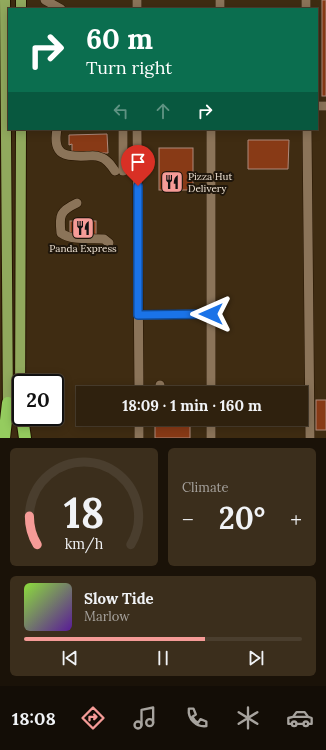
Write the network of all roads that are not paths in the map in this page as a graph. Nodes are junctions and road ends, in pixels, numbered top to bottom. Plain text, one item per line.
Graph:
1 (5, 0) edge
2 (45, 0) edge
3 (59, 8) edge
4 (5, 12) edge
5 (8, 119) edge
6 (8, 130) edge
7 (21, 130) edge
8 (57, 130) edge
9 (123, 130) edge
10 (137, 130) edge
11 (211, 130) edge
12 (307, 130) edge
13 (76, 204) dead end
14 (109, 243) dead end
15 (211, 314) junction
16 (138, 315) junction
17 (15, 374) edge
18 (17, 374) edge
19 (139, 386) edge
20 (211, 386) edge
21 (12, 416) edge
22 (12, 422) edge
23 (19, 426) edge
24 (23, 426) edge
25 (139, 426) edge
26 (211, 426) edge
27 (4, 438) edge
28 (8, 438) edge
29 (20, 438) edge
30 (24, 438) edge
31 (139, 438) edge
32 (211, 438) edge
33 (310, 438) edge

1 - 4 main road
2 - 3 lane
4 - 5 main road
6 - 17 main road
7 - 18 main road
8 - 9 lane
10 - 16 lane
11 - 15 lane
12 - 33 lane
13 - 14 lane
15 - 16 lane
15 - 20 lane
16 - 19 lane
21 - 27 highway
22 - 28 main road
23 - 29 main road
24 - 30 highway
25 - 31 lane
26 - 32 lane

